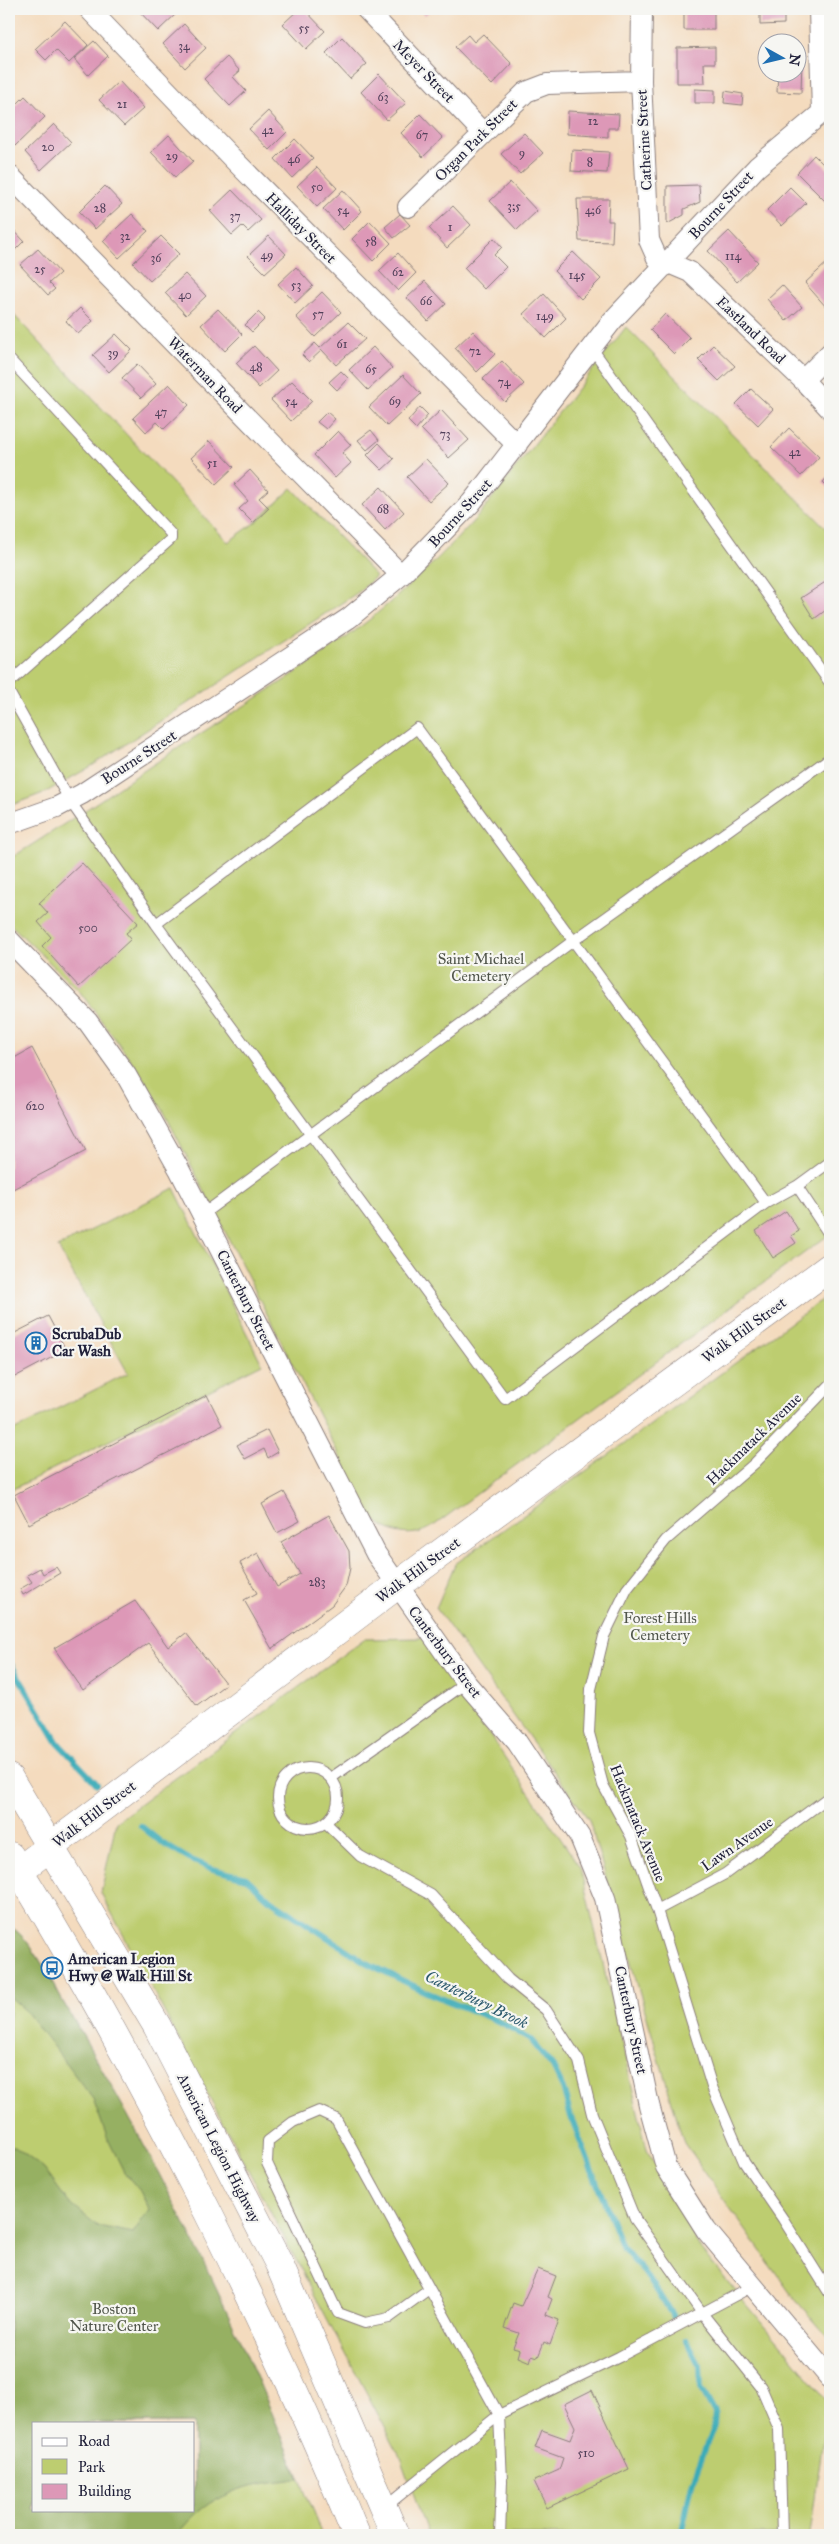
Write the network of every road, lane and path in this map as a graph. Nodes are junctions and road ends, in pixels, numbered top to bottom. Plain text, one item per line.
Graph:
1 (89, 9) edge
2 (366, 9) edge
3 (642, 9) edge
4 (819, 9) edge
5 (641, 81) junction
6 (826, 109) edge
7 (483, 133) junction
8 (9, 175) edge
9 (408, 207) dead end
10 (667, 262) junction
11 (591, 348) junction
12 (830, 353) edge
13 (9, 359) edge
14 (803, 380) junction
15 (830, 409) edge
16 (517, 444) junction
17 (401, 575) junction
18 (9, 683) edge
19 (830, 683) edge
20 (9, 692) edge
21 (830, 758) edge
22 (70, 801) junction
23 (9, 824) edge
24 (156, 924) junction
25 (9, 940) edge
26 (573, 941) junction
27 (310, 1136) junction
28 (830, 1162) edge
29 (797, 1186) junction
30 (766, 1204) junction
31 (203, 1214) junction
32 (830, 1236) edge
33 (830, 1267) edge
34 (830, 1385) edge
35 (396, 1586) junction
36 (466, 1684) junction
37 (9, 1778) edge
38 (332, 1778) junction
39 (830, 1796) edge
40 (326, 1823) junction
41 (52, 1846) junction
42 (12, 1868) edge
43 (657, 1910) junction
44 (752, 2286) junction
45 (429, 2289) junction
46 (830, 2294) edge
47 (702, 2313) junction
48 (830, 2378) edge
49 (499, 2415) junction
50 (384, 2507) junction
51 (356, 2535) edge
52 (395, 2535) edge
53 (500, 2535) edge
54 (782, 2535) edge

1 - 16 street, Halliday Street
2 - 7 street, Meyer Street
3 - 5 street, Catherine Street
4 - 6 street
5 - 7 street, Organ Park Street
5 - 10 street, Catherine Street
6 - 10 street, Bourne Street
7 - 9 street, Organ Park Street
8 - 17 street, Waterman Road
10 - 11 street, Bourne Street
10 - 14 street, Eastland Road
11 - 16 street, Bourne Street
11 - 19 lane
12 - 14 street
13 - 18 lane
14 - 15 street, Eastland Road
16 - 17 street, Bourne Street
17 - 22 street, Bourne Street
20 - 22 lane
21 - 26 lane
22 - 23 street, Bourne Street
22 - 24 lane
24 - 26 lane
24 - 27 lane
25 - 31 street, Canterbury Street
26 - 27 lane
26 - 30 lane
27 - 30 lane
27 - 31 lane
28 - 29 lane
29 - 30 lane
29 - 32 lane
31 - 35 street, Canterbury Street
33 - 35 main road, Walk Hill Street
34 - 43 lane, Hackmatack Avenue
35 - 36 street, Canterbury Street
35 - 41 main road, Walk Hill Street
36 - 38 lane
36 - 44 street, Canterbury Street
37 - 41 main road, American Legion Highway
38 - 40 lane
38 - 40 lane
39 - 43 lane, Lawn Avenue
40 - 47 lane
41 - 42 main road, Walk Hill Street
41 - 50 main road, American Legion Highway
42 - 51 main road
43 - 46 lane, Hackmatack Avenue
44 - 47 lane
44 - 48 street, Canterbury Street
45 - 45 lane
45 - 49 lane
47 - 49 lane
47 - 54 lane
49 - 50 lane
49 - 53 lane
50 - 52 main road, American Legion Highway

